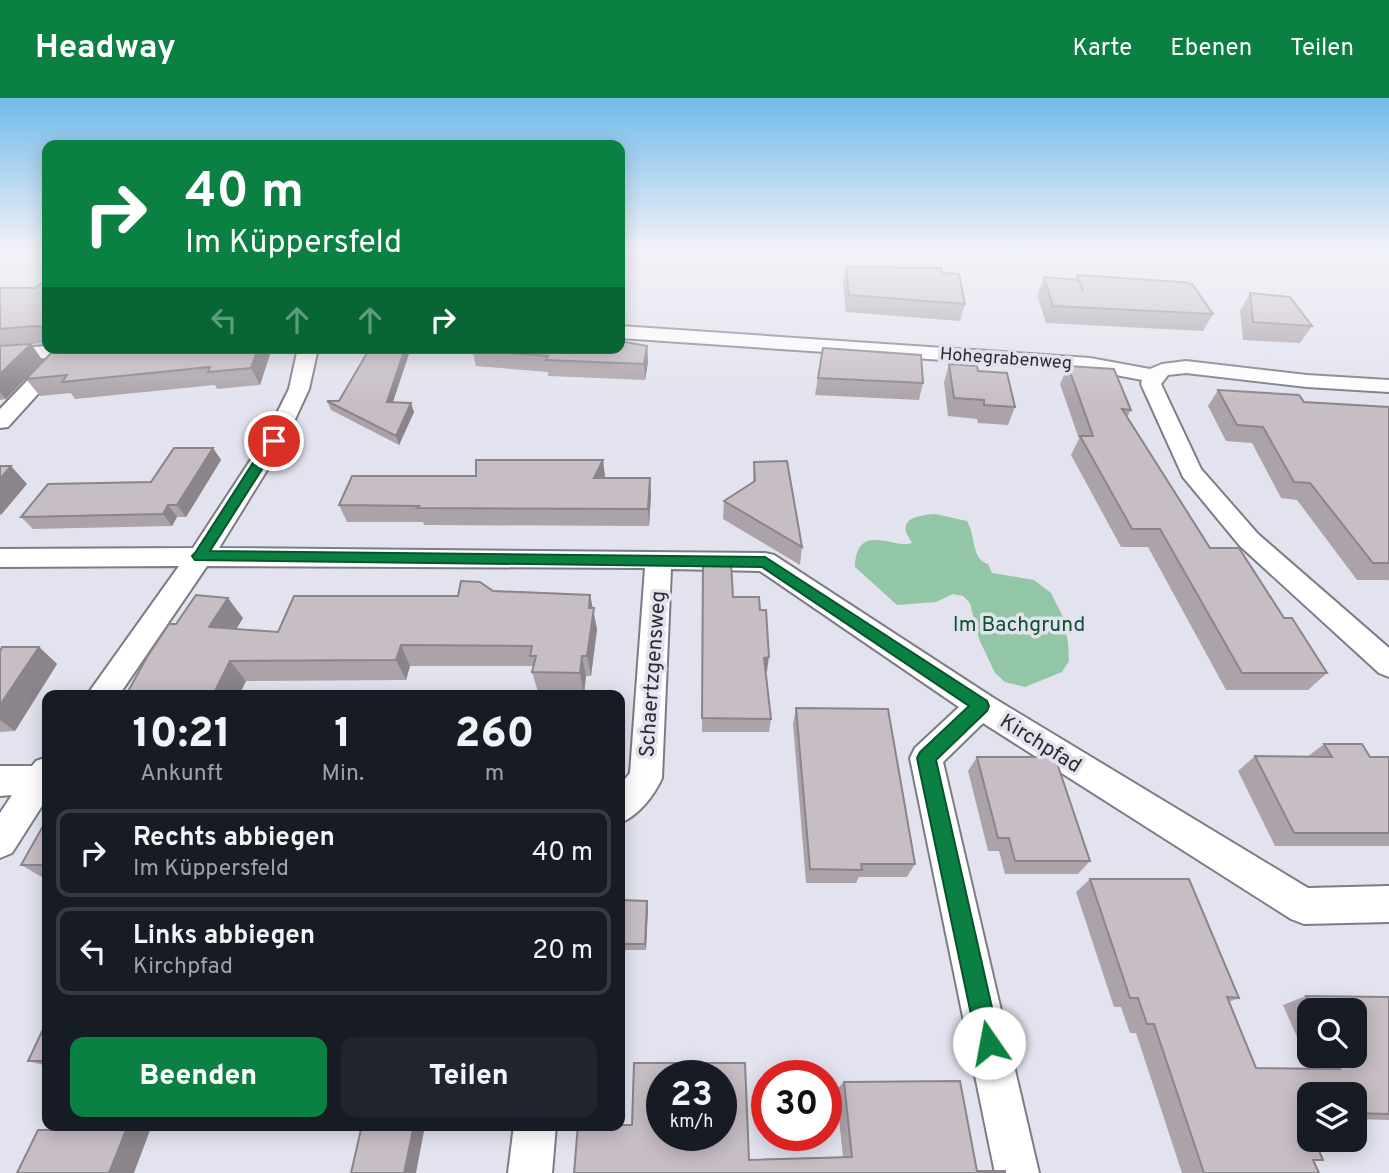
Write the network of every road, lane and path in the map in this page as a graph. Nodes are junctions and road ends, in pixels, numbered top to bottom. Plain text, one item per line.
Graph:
1 (625, 332) edge
2 (42, 353) edge
3 (63, 354) edge
4 (307, 354) edge
5 (0, 355) edge
6 (1153, 376) junction
7 (1389, 386) edge
8 (0, 422) edge
9 (200, 556) junction
10 (0, 558) edge
11 (659, 559) junction
12 (1389, 665) edge
13 (106, 690) edge
14 (981, 706) junction
15 (42, 776) edge
16 (42, 779) edge
17 (0, 781) edge
18 (625, 802) edge
19 (0, 842) edge
20 (1389, 904) edge
21 (534, 1131) edge
22 (530, 1173) edge
23 (1017, 1173) edge

1 - 6 street, Hohegrabenweg
2 - 5 street
3 - 8 street
4 - 9 street
6 - 7 street, Hohegrabenweg
6 - 12 street
9 - 10 street, Schaertzgensweg
9 - 11 street, Schaertzgensweg
9 - 13 street
11 - 14 street, Kirchpfad
11 - 18 street, Schaertzgensweg
14 - 20 street, Kirchpfad
14 - 23 street
15 - 17 street
16 - 19 street
21 - 22 street

